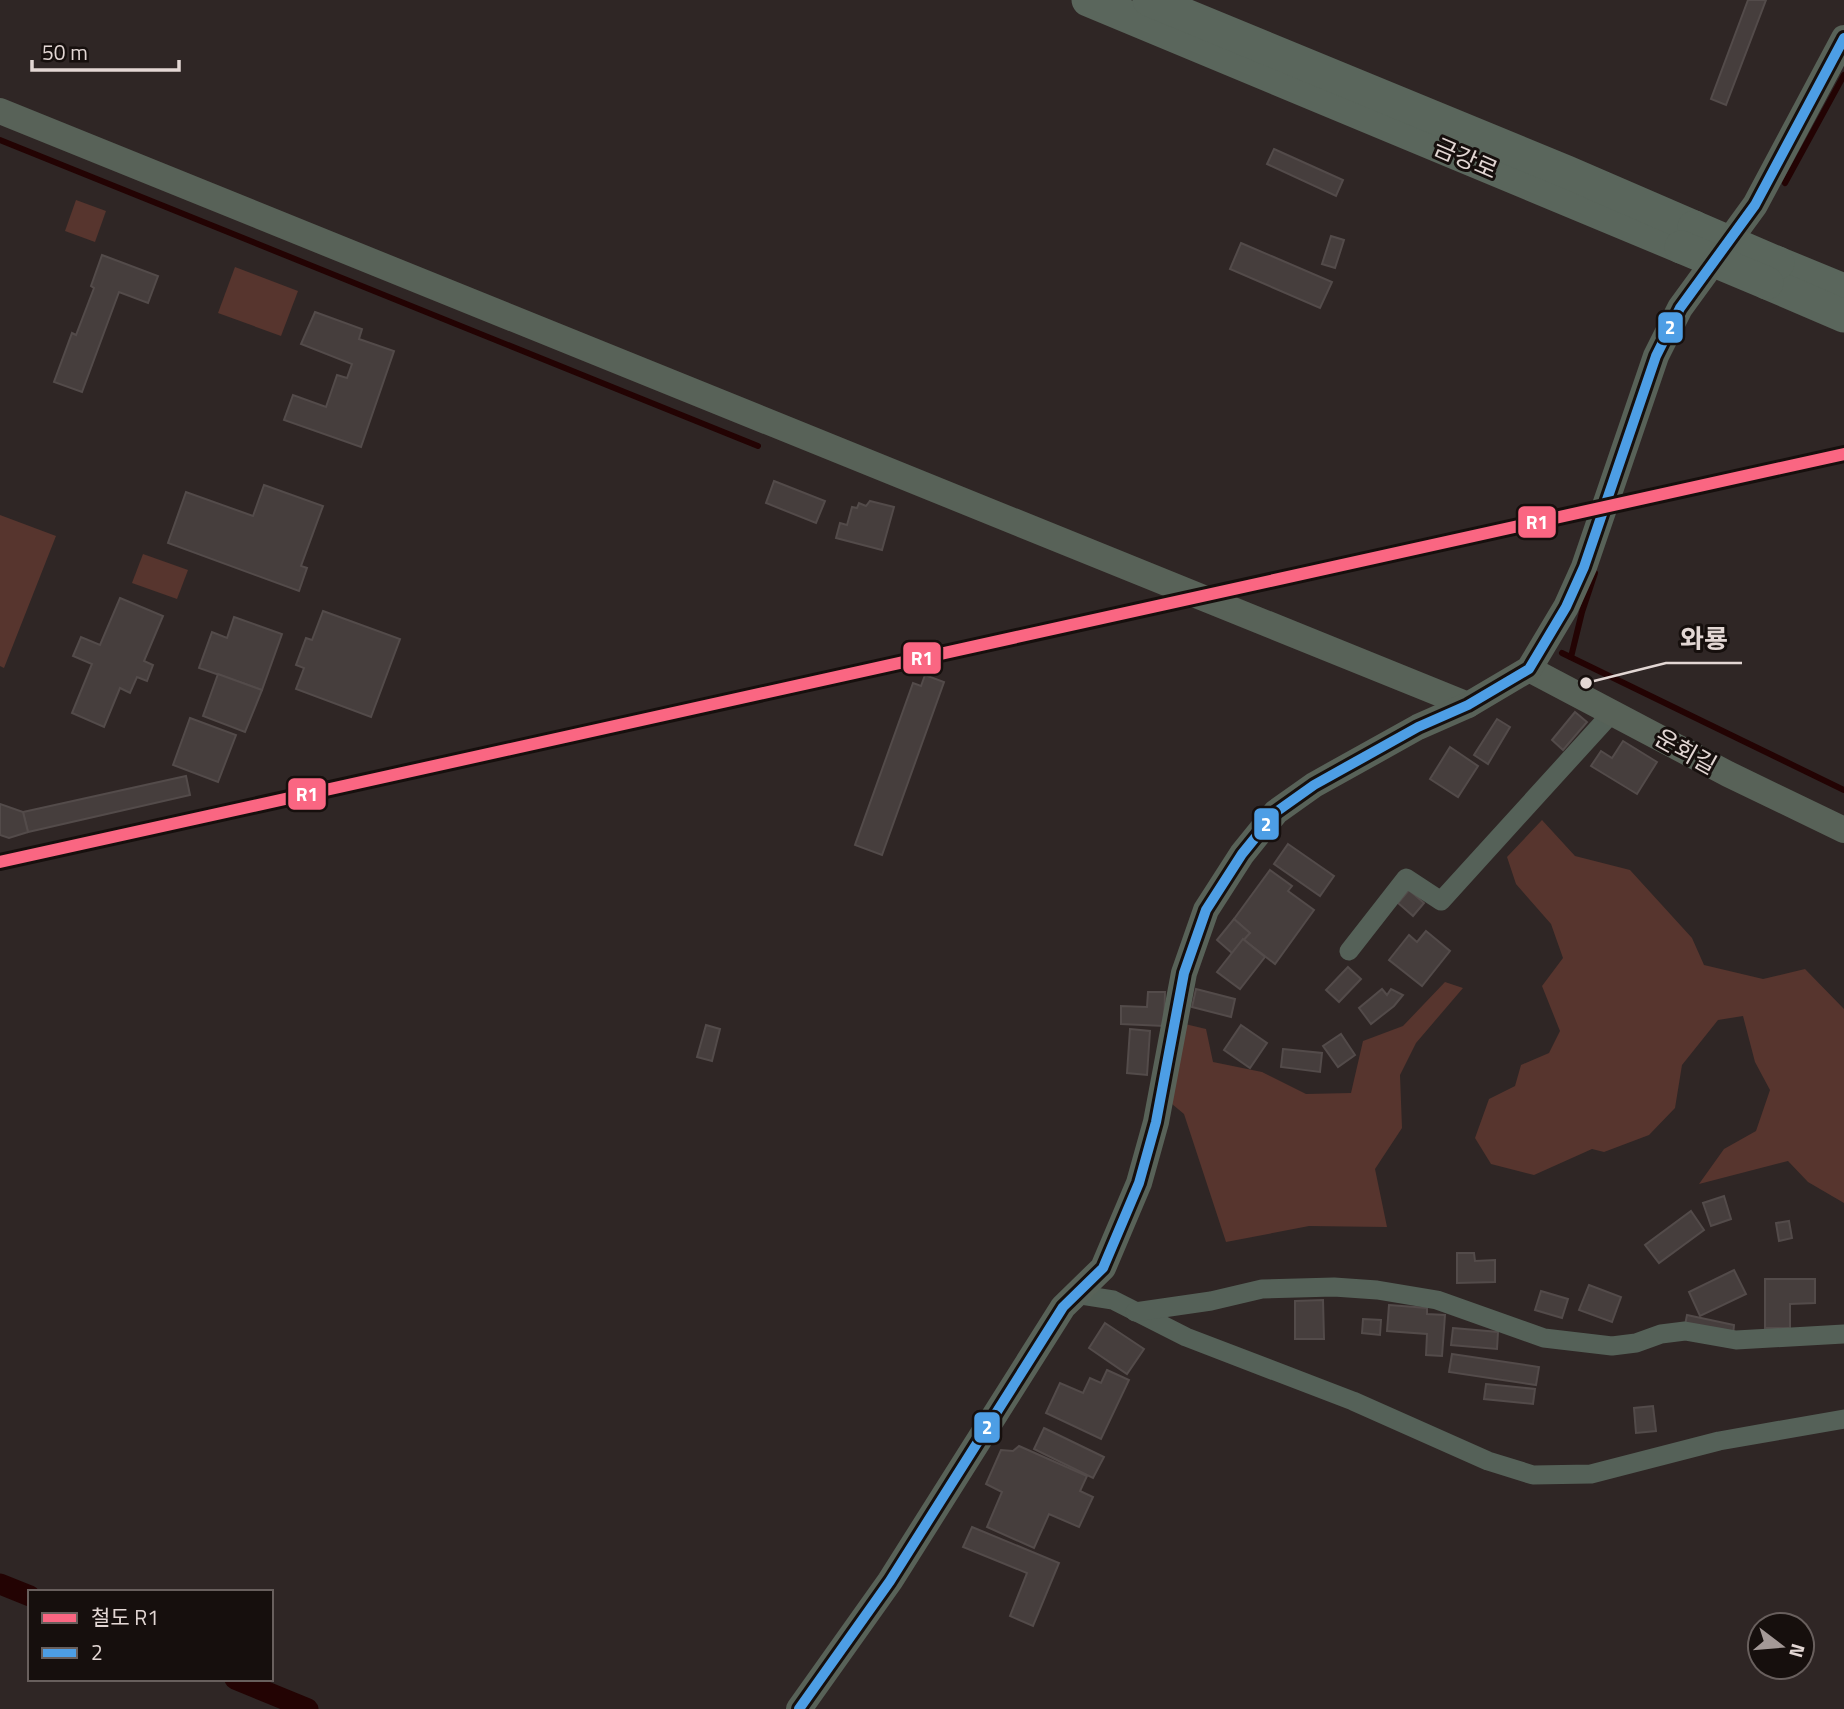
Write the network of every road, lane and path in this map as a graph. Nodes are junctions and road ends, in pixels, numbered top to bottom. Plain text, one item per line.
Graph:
1 (1088, 0) edge
2 (1149, 0) edge
3 (1844, 38) edge
4 (0, 111) edge
5 (1687, 237) junction
6 (1772, 273) junction
7 (1844, 290) edge
8 (1844, 316) edge
9 (1529, 669) junction
10 (1468, 705) junction
11 (1611, 714) junction
12 (1844, 830) edge
13 (1349, 951) dead end
14 (1075, 1294) junction
15 (1135, 1312) junction
16 (1844, 1334) edge
17 (1844, 1419) edge
18 (799, 1709) edge

1 - 5 highway, 금강로
2 - 5 highway, 금강로
3 - 9 street
4 - 10 street
5 - 6 highway, 금강로, bridge
6 - 7 highway, 금강로
6 - 8 highway, 금강로
9 - 10 street
9 - 11 street, 운회길
10 - 14 street
11 - 12 street, 운회길
11 - 13 street
14 - 15 street
14 - 18 street
15 - 16 street
15 - 17 street

